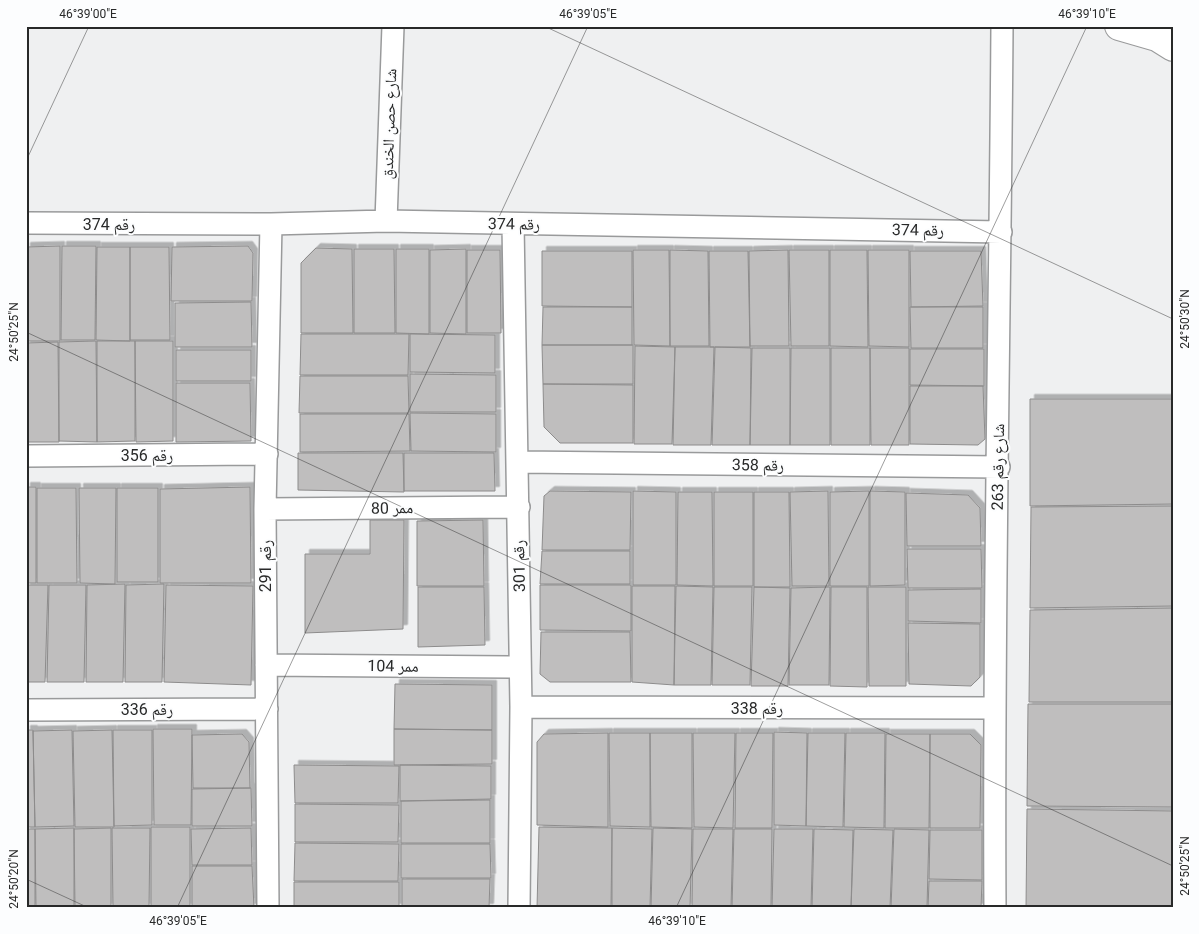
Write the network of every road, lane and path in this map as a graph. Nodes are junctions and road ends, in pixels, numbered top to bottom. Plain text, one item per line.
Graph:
1 (393, 26) edge
2 (1002, 26) edge
3 (1119, 26) edge
4 (1173, 47) edge
5 (386, 221) junction
6 (26, 223) edge
7 (271, 224) junction
8 (513, 224) junction
9 (1001, 232) junction
10 (267, 454) junction
11 (26, 456) edge
12 (518, 462) junction
13 (999, 467) junction
14 (519, 506) junction
15 (265, 509) junction
16 (266, 665) junction
17 (520, 667) junction
18 (521, 707) junction
19 (994, 708) junction
20 (267, 709) junction
21 (26, 710) edge
22 (268, 908) edge
23 (519, 908) edge
24 (995, 908) edge

1 - 5 street, شارع حصن الخندق
2 - 9 street, شارع رقم 263
3 - 4 main road
5 - 7 street, رقم 374
5 - 8 street, رقم 374
6 - 7 street, رقم 374
7 - 10 street, رقم 291
8 - 9 street, رقم 374
8 - 12 street, رقم 301
9 - 13 street, شارع رقم 263
10 - 11 street, رقم 356
10 - 15 street, رقم 291
12 - 13 street, رقم 358
12 - 14 street, رقم 301
13 - 19 street, شارع رقم 263
14 - 15 street, ممر 80
14 - 17 street, رقم 301
15 - 16 street, رقم 291
16 - 17 street, ممر 104
16 - 20 street, رقم 291
17 - 18 street, رقم 301
18 - 19 street, رقم 338
18 - 23 street, رقم 301
19 - 24 street, شارع رقم 263
20 - 21 street, رقم 336
20 - 22 street, رقم 291

